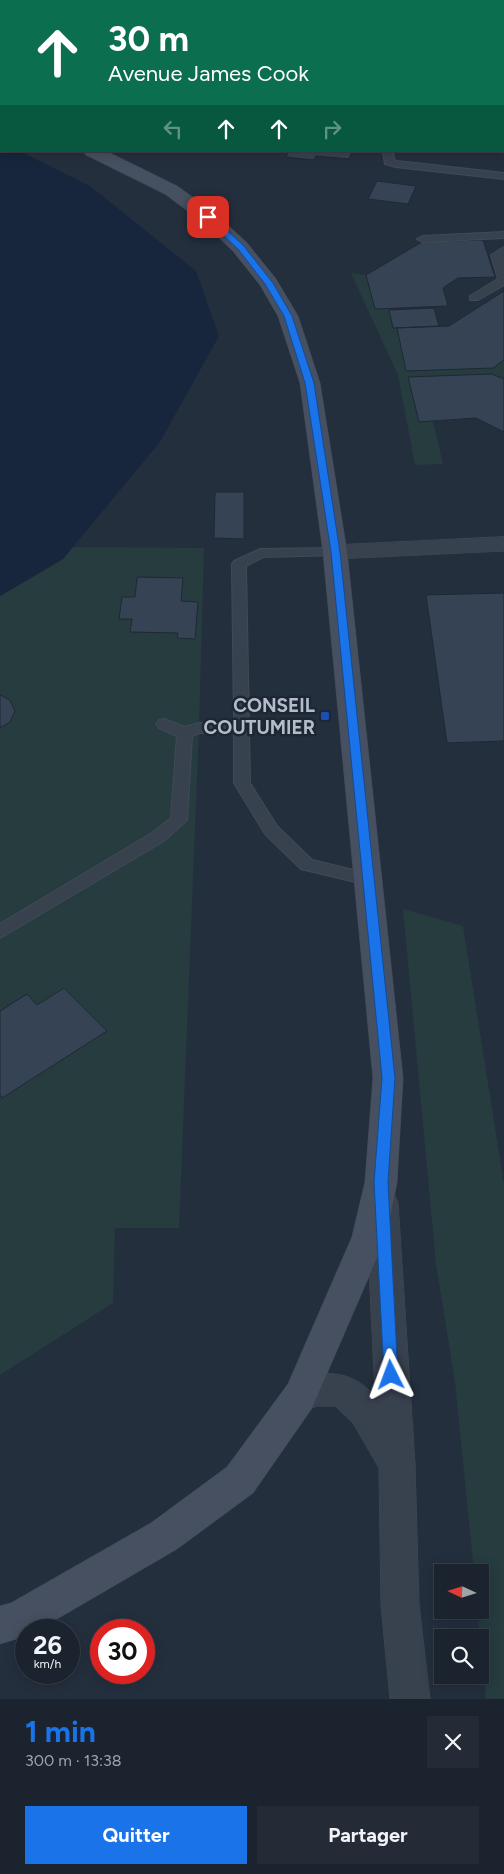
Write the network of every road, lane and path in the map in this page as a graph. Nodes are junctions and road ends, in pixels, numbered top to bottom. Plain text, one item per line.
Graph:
1 (94, 152) edge
2 (388, 152) edge
3 (504, 176) edge
4 (504, 235) edge
5 (423, 239) dead end
6 (504, 250) edge
7 (504, 279) edge
8 (474, 298) dead end
9 (504, 544) edge
10 (335, 552) junction
11 (164, 724) dead end
12 (240, 726) junction
13 (186, 733) junction
14 (368, 879) junction
15 (0, 932) edge
16 (381, 1182) junction
17 (300, 1396) junction
18 (397, 1464) junction
19 (0, 1625) edge
20 (410, 1699) edge

1 - 10 main road
2 - 3 lane
4 - 5 lane
6 - 7 lane
7 - 8 lane
9 - 10 street
10 - 12 lane
10 - 14 main road
11 - 13 lane
12 - 13 lane
12 - 14 lane
13 - 15 lane
14 - 16 main road
16 - 17 main road
16 - 18 street
17 - 18 street
17 - 19 main road
18 - 20 street

